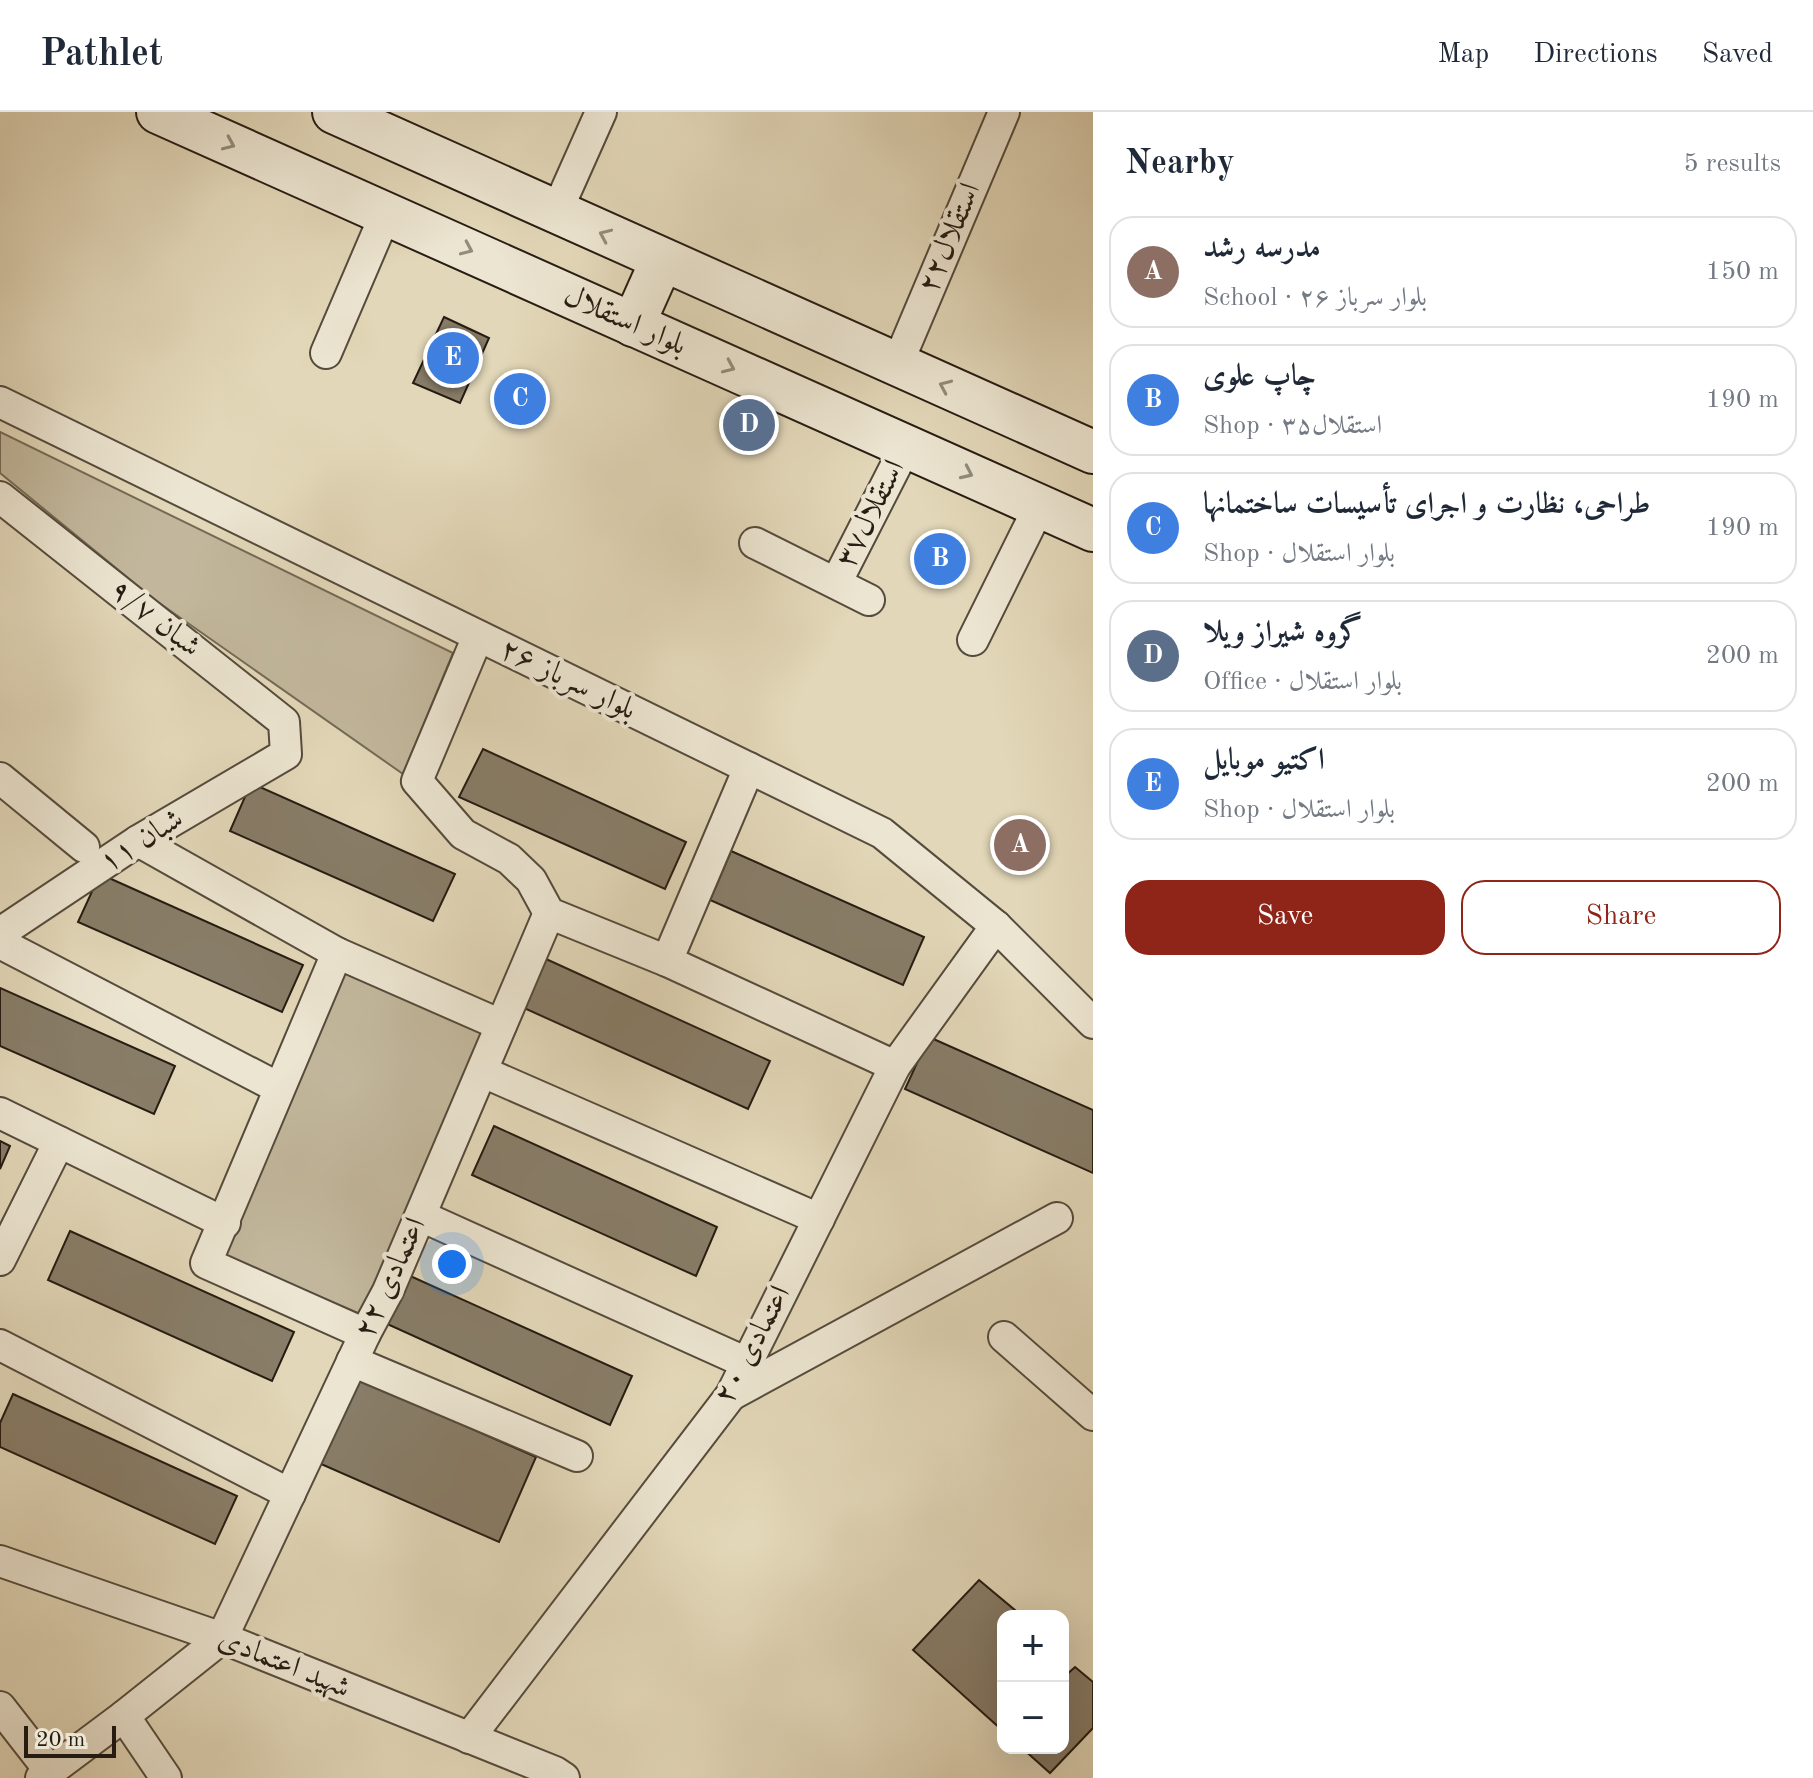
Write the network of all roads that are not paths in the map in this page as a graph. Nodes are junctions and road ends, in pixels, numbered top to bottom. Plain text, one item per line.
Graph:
1 (158, 112) edge
2 (334, 112) edge
3 (601, 112) edge
4 (1004, 112) edge
5 (386, 213) junction
6 (556, 213) junction
7 (662, 260) junction
8 (633, 325) junction
9 (326, 353) dead end
10 (897, 365) junction
11 (0, 402) edge
12 (906, 446) junction
13 (1093, 452) edge
14 (0, 497) edge
15 (1039, 507) junction
16 (1093, 530) edge
17 (755, 543) dead end
18 (836, 583) junction
19 (869, 600) dead end
20 (478, 636) junction
21 (973, 640) dead end
22 (286, 754) joint
23 (749, 768) junction
24 (0, 778) edge
25 (138, 841) junction
26 (84, 847) dead end
27 (549, 913) junction
28 (996, 926) junction
29 (0, 933) edge
30 (0, 943) edge
31 (337, 953) junction
32 (667, 961) junction
33 (1093, 1023) edge
34 (501, 1025) junction
35 (895, 1066) junction
36 (483, 1072) junction
37 (279, 1088) junction
38 (0, 1113) edge
39 (59, 1142) junction
40 (421, 1216) junction
41 (1057, 1218) dead end
42 (819, 1219) junction
43 (225, 1223) junction
44 (0, 1260) edge
45 (1004, 1337) dead end
46 (358, 1347) junction
47 (2, 1350) edge
48 (747, 1363) junction
49 (731, 1395) junction
50 (1093, 1415) edge
51 (577, 1456) dead end
52 (290, 1494) junction
53 (0, 1561) edge
54 (222, 1638) junction
55 (0, 1707) edge
56 (124, 1716) junction
57 (469, 1738) junction
58 (45, 1775) edge
59 (555, 1776) edge
60 (166, 1778) edge

1 -> 5 main road, بلوار استقلال
2 - 6 main road
3 - 6 street
4 - 10 street, استقلال۲۲
5 -> 8 main road, بلوار استقلال
5 - 9 street
7 -> 6 main road
7 - 8 main road
7 - 10 main road
8 -> 12 main road, بلوار استقلال
13 -> 10 main road
11 - 20 street, ۲۶ بلوار سرباز
12 -> 15 main road, بلوار استقلال
12 - 18 street, استقلال۳۷
14 - 22 street, ۹/۷ شبان
15 - 16 main road, بلوار استقلال
15 - 21 street
17 - 18 street, استقلال۳۷
18 - 19 street, استقلال۳۷
20 - 23 street, ۲۶ بلوار سرباز
20 - 27 street
22 - 25 street, ۱۱ شبان
23 - 28 street, ۲۶ بلوار سرباز
23 - 32 street
24 - 26 street
25 - 29 street, ۱۱ شبان
25 - 31 street
27 - 32 street
27 - 34 street, ۲۲ اعتمادی
28 - 33 street, ۲۶ بلوار سرباز
28 - 35 street, ۲۰ اعتمادی
30 - 37 street
31 - 34 street
31 - 37 street
32 - 35 street
34 - 36 street, ۲۲ اعتمادی
35 - 42 street, ۲۰ اعتمادی
36 - 40 street, ۲۲ اعتمادی
36 - 42 street
37 - 43 street
38 - 39 street
39 - 43 street
39 - 44 street
40 - 46 street, ۲۲ اعتمادی
40 - 48 street
41 - 49 street
42 - 48 street, ۲۰ اعتمادی
43 - 46 street
45 - 50 street
46 - 51 street
46 - 52 street, ۲۲ اعتمادی
47 - 52 street
48 - 49 street, ۲۰ اعتمادی
49 - 57 street, ۲۰ اعتمادی
52 - 54 street, ۲۲ اعتمادی
53 - 54 street, شهید اعتمادی
54 - 56 street
54 - 57 street, شهید اعتمادی
55 - 58 street
56 - 58 street
56 - 60 street
57 - 59 street, شهید اعتمادی

